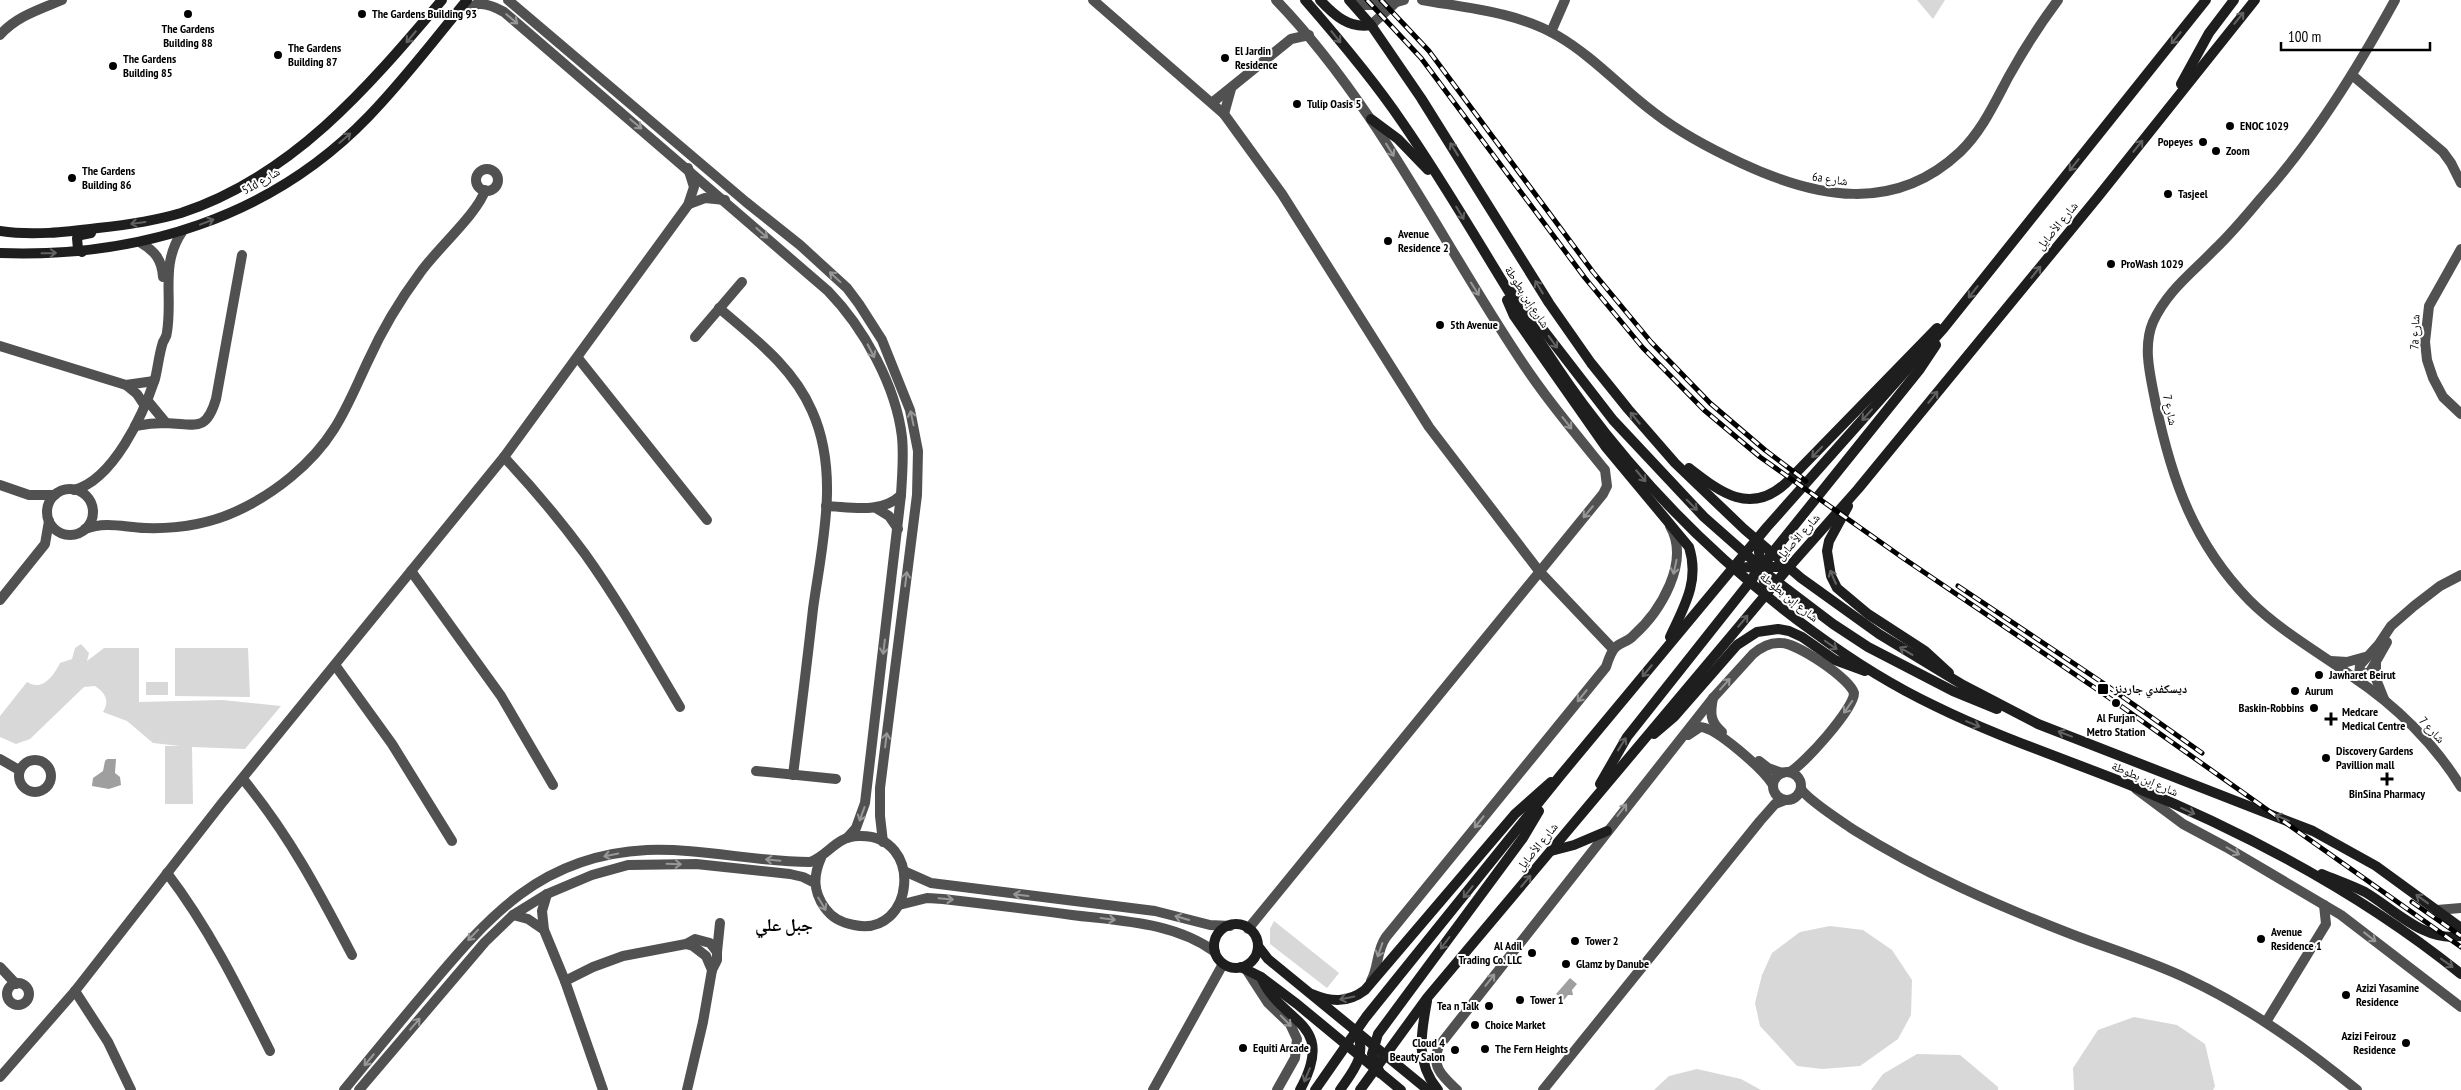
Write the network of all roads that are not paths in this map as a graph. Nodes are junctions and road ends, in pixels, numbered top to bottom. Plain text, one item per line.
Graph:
1 (62, 0) edge
2 (442, 0) edge
3 (467, 0) edge
4 (508, 0) edge
5 (1092, 0) edge
6 (1276, 0) edge
7 (1305, 0) edge
8 (1320, 0) edge
9 (1404, 0) edge
10 (1422, 0) edge
11 (1565, 0) edge
12 (2058, 0) edge
13 (2206, 0) edge
14 (2234, 0) edge
15 (2255, 0) edge
16 (2395, 0) edge
17 (1351, 3) edge
18 (1394, 4) junction
19 (454, 15) junction
20 (1294, 18) junction
21 (1371, 25) junction
22 (1551, 32) junction
23 (0, 35) edge
24 (1309, 35) junction
25 (1291, 39) junction
26 (2352, 76) junction
27 (1231, 89) junction
28 (1213, 102) junction
29 (2171, 105) junction
30 (1224, 114) junction
31 (1371, 119) junction
32 (688, 168) junction
33 (2461, 183) edge
34 (485, 190) dead end
35 (1447, 190) junction
36 (726, 201) junction
37 (688, 205) junction
38 (118, 226) junction
39 (3, 230) edge
40 (182, 232) junction
41 (141, 243) junction
42 (2461, 249) edge
43 (0, 252) edge
44 (82, 252) junction
45 (242, 255) dead end
46 (1490, 263) junction
47 (742, 282) dead end
48 (1962, 306) junction
49 (719, 308) junction
50 (1944, 328) junction
51 (695, 337) dead end
52 (164, 342) junction
53 (0, 346) edge
54 (578, 358) junction
55 (154, 381) junction
56 (126, 385) junction
57 (146, 403) junction
58 (2461, 414) edge
59 (166, 423) junction
60 (134, 426) junction
61 (504, 457) junction
62 (1675, 462) junction
63 (97, 478) junction
64 (0, 485) edge
65 (1858, 489) junction
66 (74, 490) junction
67 (29, 495) junction
68 (55, 495) junction
69 (901, 495) junction
70 (92, 504) junction
71 (826, 506) junction
72 (876, 508) junction
73 (48, 517) junction
74 (707, 520) dead end
75 (1667, 521) junction
76 (112, 524) junction
77 (85, 529) junction
78 (898, 529) junction
79 (1744, 529) junction
80 (67, 534) junction
81 (1756, 540) junction
82 (1780, 542) junction
83 (1732, 543) junction
84 (45, 544) junction
85 (1772, 552) junction
86 (1744, 554) junction
87 (1799, 555) junction
88 (1761, 567) junction
89 (1789, 567) junction
90 (1733, 568) junction
91 (411, 571) junction
92 (1539, 571) junction
93 (2461, 575) edge
94 (1723, 579) junction
95 (1777, 581) junction
96 (1750, 582) junction
97 (1788, 590) junction
98 (1741, 593) junction
99 (1766, 594) junction
100 (0, 600) edge
101 (1777, 604) junction
102 (2399, 620) junction
103 (1613, 649) junction
104 (1663, 651) junction
105 (2366, 656) junction
106 (2328, 660) junction
107 (2376, 662) junction
108 (335, 665) junction
109 (1876, 674) junction
110 (2357, 678) junction
111 (1963, 685) junction
112 (1713, 698) junction
113 (2386, 702) junction
114 (680, 707) dead end
115 (2038, 724) junction
116 (1639, 745) junction
117 (0, 759) edge
118 (1662, 759) junction
119 (19, 770) dead end
120 (756, 771) dead end
121 (1786, 773) junction
122 (793, 774) junction
123 (1560, 776) junction
124 (243, 779) junction
125 (836, 779) dead end
126 (553, 784) dead end
127 (2133, 786) junction
128 (1773, 787) junction
129 (2461, 787) edge
130 (1551, 788) junction
131 (1801, 789) junction
132 (1789, 799) junction
133 (1590, 802) junction
134 (1825, 810) junction
135 (1760, 820) junction
136 (1607, 831) junction
137 (847, 838) junction
138 (452, 841) dead end
139 (883, 842) junction
140 (1551, 852) junction
141 (821, 858) junction
142 (2298, 864) junction
143 (904, 871) junction
144 (167, 873) junction
145 (815, 883) junction
146 (546, 894) junction
147 (899, 905) junction
148 (2324, 905) junction
149 (2461, 908) edge
150 (2437, 910) junction
151 (513, 915) junction
152 (2344, 917) junction
153 (720, 923) dead end
154 (2326, 924) junction
155 (1230, 926) junction
156 (1248, 928) junction
157 (2461, 928) edge
158 (544, 930) junction
159 (2461, 936) edge
160 (686, 944) junction
161 (1258, 946) junction
162 (717, 952) junction
163 (1215, 952) junction
164 (352, 955) dead end
165 (1223, 964) junction
166 (0, 967) edge
167 (1243, 968) junction
168 (712, 970) junction
169 (2461, 974) edge
170 (1261, 976) junction
171 (565, 982) junction
172 (1371, 983) junction
173 (16, 984) dead end
174 (75, 991) junction
175 (1312, 994) junction
176 (1427, 998) junction
177 (2461, 1007) edge
178 (2266, 1022) junction
179 (1356, 1031) junction
180 (1348, 1046) junction
181 (1377, 1050) junction
182 (270, 1051) dead end
183 (1361, 1051) junction
184 (1377, 1069) junction
185 (0, 1077) edge
186 (131, 1090) edge
187 (344, 1090) edge
188 (359, 1090) edge
189 (603, 1090) edge
190 (687, 1090) edge
191 (1153, 1090) edge
192 (1277, 1090) edge
193 (1300, 1090) edge
194 (1315, 1090) edge
195 (1340, 1090) edge
196 (1360, 1090) edge
197 (1401, 1090) edge
198 (1428, 1090) edge
199 (1438, 1090) edge
200 (1457, 1090) edge
201 (1543, 1090) edge
202 (2357, 1090) edge

1 - 23 street
2 -> 38 main road, 51d شارع
3 - 19 main road, 51d شارع
139 -> 4 street
5 - 28 street
6 - 20 street
7 -> 35 main road, شارع إبن بطوطة
8 - 21 main road
9 - 18 street
10 - 22 street, 6a شارع
11 - 22 street
12 - 22 street, 6a شارع
13 -> 48 main road, شارع الأصايل
14 - 29 main road
29 -> 15 main road, شارع الأصايل
16 - 26 street, شارع 7
17 - 18 street
17 - 21 main road, شارع إبن بطوطة
18 - 21 street
19 -> 32 street
40 -> 19 main road, 51d شارع
20 - 24 street
20 - 25 street
62 -> 21 main road, شارع إبن بطوطة
24 - 25 street
24 - 31 street
25 - 27 street
26 - 33 street
26 - 106 street, شارع 7
27 - 28 street
27 - 30 street
28 - 30 street
65 -> 29 main road, شارع الأصايل
30 - 92 street
31 - 35 main road
31 -> 92 street
32 - 36 street
32 - 37 street
34 - 76 street
35 -> 46 main road, شارع إبن بطوطة
36 - 37 street
36 -> 69 street
37 - 54 street
38 - 39 main road, 51d شارع
38 - 44 main road
40 - 41 main road, 51d شارع
40 - 52 street
41 - 44 main road, 51d شارع
41 - 52 street
42 - 58 street, 7a شارع
43 -> 44 main road, 51d شارع
45 - 59 street
46 - 75 main road
46 -> 83 main road
46 -> 90 main road, شارع إبن بطوطة
47 - 49 street
48 - 50 main road, شارع الأصايل
48 -> 62 main road
49 - 51 street
49 - 71 street
50 -> 81 main road, شارع الأصايل
50 - 82 main road
52 - 55 street
53 - 56 street
54 - 61 street
54 - 74 street
55 - 56 street
55 - 57 street
56 - 57 street
57 - 59 street
57 - 60 street
59 - 60 street
60 - 63 street
61 - 91 street
61 - 114 street
62 - 79 main road, شارع إبن بطوطة
63 - 66 street
63 - 70 street
64 - 67 street
65 - 87 main road, شارع الأصايل
111 -> 65 main road
66 - 68 street
66 - 70 street
67 - 68 street
67 - 73 street
68 - 73 street
69 - 72 street
69 - 78 street
70 - 76 street
70 - 77 street
71 - 72 street
71 - 122 street
72 - 78 street
73 - 80 street
73 - 84 street
75 -> 103 street
75 - 104 main road
76 - 77 street
77 - 80 street
78 -> 137 street
79 - 81 main road, شارع إبن بطوطة
79 - 83 main road
80 - 84 street
81 - 85 main road, شارع إبن بطوطة
81 - 86 main road, شارع الأصايل
81 - 88 main road
82 - 85 main road
82 - 87 main road
83 - 86 main road
84 - 100 street
85 - 88 main road
85 - 89 main road, شارع إبن بطوطة
86 - 88 main road
86 - 90 main road, شارع الأصايل
87 - 89 main road, شارع الأصايل
88 - 89 main road
88 - 90 main road
88 - 95 main road
88 - 96 main road
88 - 99 main road
89 - 95 main road, شارع الأصايل
111 -> 89 main road, شارع إبن بطوطة
90 - 94 main road, شارع الأصايل
90 - 96 main road, شارع إبن بطوطة
91 - 108 street
91 - 126 street
92 - 103 street
92 - 156 street
93 - 102 street
94 - 98 main road
94 - 104 main road, شارع الأصايل
95 - 97 main road
95 - 99 main road, شارع الأصايل
96 - 98 main road
96 - 99 main road, شارع إبن بطوطة
97 - 101 main road
97 - 115 main road
133 -> 98 main road
99 - 101 main road, شارع إبن بطوطة
116 -> 99 main road, شارع الأصايل
101 -> 109 main road, شارع إبن بطوطة
102 - 105 street
102 - 107 street
103 -> 172 street
104 -> 123 main road, شارع الأصايل
105 - 106 street
105 - 110 street
106 - 110 street, شارع 7
107 - 110 street
107 - 113 street
108 - 124 street
108 - 138 street
109 - 116 main road
109 -> 127 main road, شارع إبن بطوطة
110 - 113 street, شارع 7
111 - 115 main road, شارع إبن بطوطة
112 - 118 street
112 - 121 street
112 -> 121 street
113 - 129 street, شارع 7
150 -> 115 main road, شارع إبن بطوطة
116 - 133 main road, شارع الأصايل
117 - 119 street
118 - 128 street
136 -> 118 street
120 - 122 street
121 - 128 street
121 - 131 street
122 - 125 street
123 - 130 main road, شارع الأصايل
123 - 172 main road
124 - 144 street
124 - 164 street
127 -> 142 main road, شارع إبن بطوطة
127 -> 148 street
128 - 132 street
128 - 135 street
130 -> 179 main road, شارع الأصايل
130 -> 181 main road
131 - 132 street
131 - 134 street
132 - 134 street
132 - 135 street
133 - 140 main road, شارع الأصايل
134 - 178 street
135 - 201 street
136 - 140 main road
200 -> 136 street
137 - 139 street
137 - 141 street
139 - 143 street
176 -> 140 main road, شارع الأصايل
141 - 145 street
141 -> 187 street
142 - 159 main road
142 -> 169 main road, شارع إبن بطوطة
143 - 147 street
155 -> 143 street
144 - 174 street
144 - 182 street
146 -> 145 street
145 -> 147 street
146 - 151 street
146 - 158 street
147 -> 163 street
148 - 152 street
148 - 154 street
149 - 150 street
150 - 157 main road, شارع إبن بطوطة
151 - 158 street
188 -> 151 street
152 - 154 street
152 -> 177 street
153 - 162 street
154 - 178 street
155 - 156 main road
155 - 163 main road
156 - 161 main road
158 - 171 street
160 - 162 street
160 - 168 street
160 - 171 street
161 - 167 main road
161 - 175 main road
162 - 168 street
163 - 165 main road
165 - 167 main road
165 - 191 street
166 - 173 street
167 - 170 main road
167 -> 192 street
168 - 190 street
170 - 180 main road
170 -> 193 main road
171 - 189 street
172 -> 175 main road
174 - 185 street
174 - 186 street
175 - 179 main road
176 - 181 main road, شارع الأصايل
176 - 199 main road
178 - 202 street
179 - 180 main road, شارع الأصايل
179 - 181 main road
179 - 183 main road
180 - 183 main road
180 - 194 main road, شارع الأصايل
181 - 183 main road
181 - 184 main road, شارع الأصايل
181 - 198 main road
183 - 184 main road
183 - 195 main road
184 - 196 main road, شارع الأصايل
184 - 197 main road

